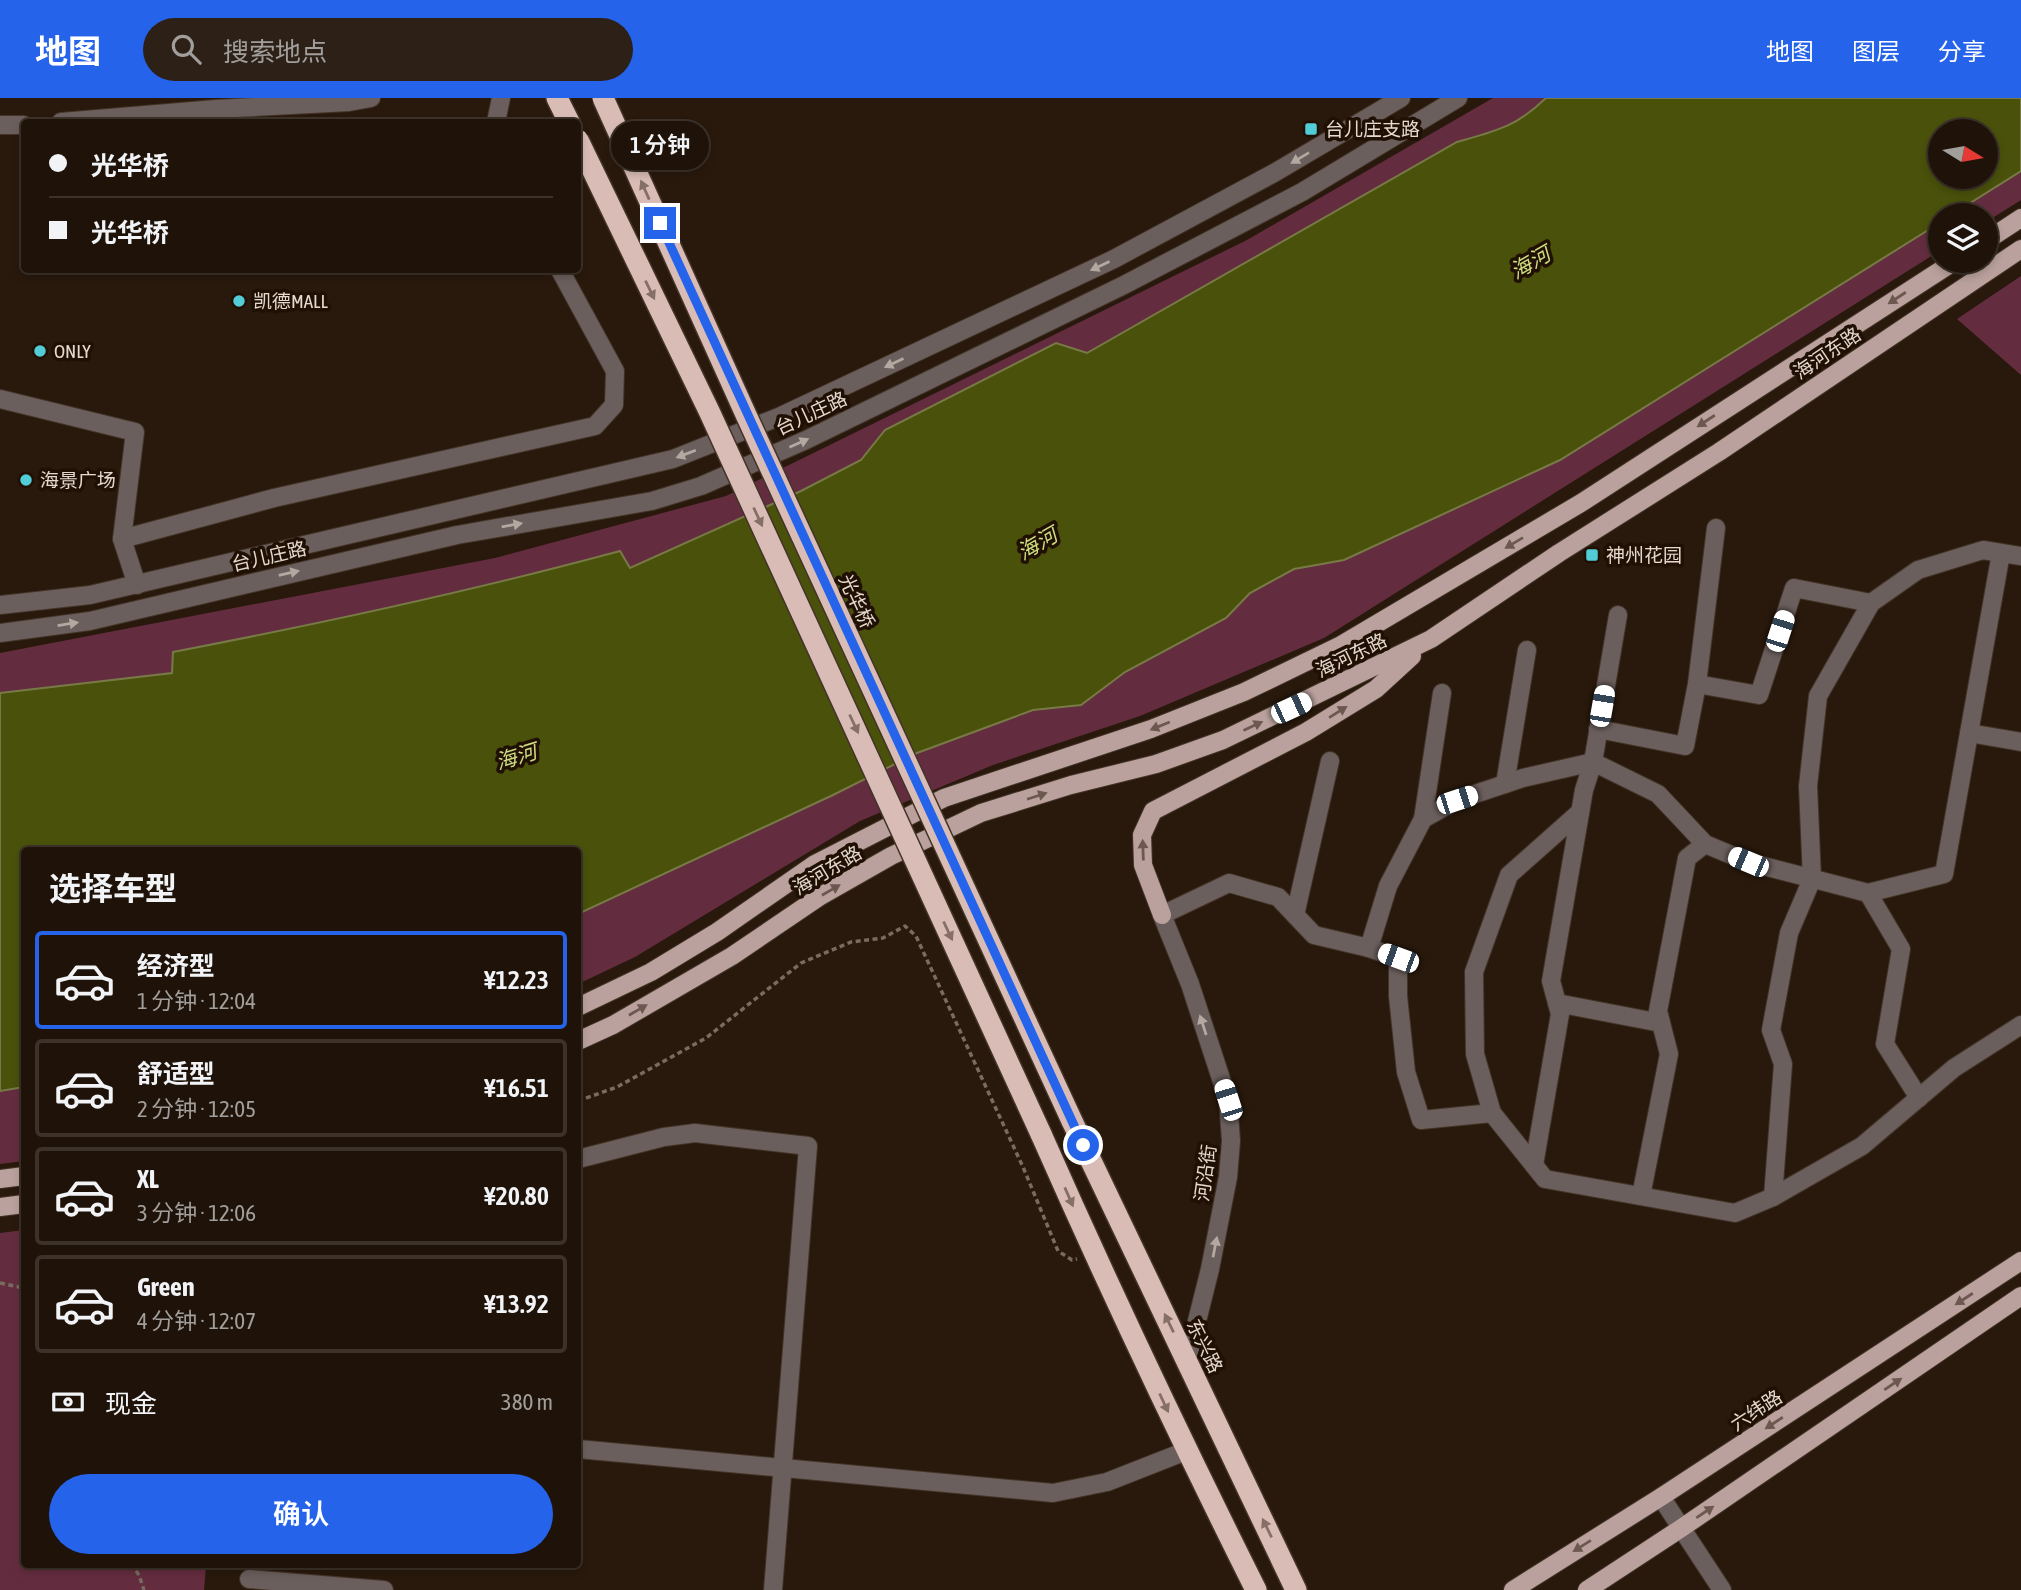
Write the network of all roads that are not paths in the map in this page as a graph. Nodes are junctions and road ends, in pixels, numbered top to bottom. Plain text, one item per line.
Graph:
1 (371, 98) edge
2 (502, 98) edge
3 (603, 98) edge
4 (1401, 98) edge
5 (1458, 98) edge
6 (97, 119) edge
7 (497, 119) edge
8 (0, 125) edge
9 (21, 125) edge
10 (581, 146) edge
11 (2021, 218) edge
12 (1998, 232) edge
13 (2021, 249) edge
14 (562, 273) edge
15 (1936, 273) edge
16 (0, 399) edge
17 (1716, 528) dead end
18 (122, 539) junction
19 (2001, 553) junction
20 (2021, 556) edge
21 (137, 584) junction
22 (1871, 603) junction
23 (0, 605) edge
24 (1618, 615) dead end
25 (0, 633) edge
26 (1431, 639) junction
27 (1527, 650) dead end
28 (1697, 684) junction
29 (1442, 693) dead end
30 (1598, 729) junction
31 (1969, 733) junction
32 (2021, 742) edge
33 (1330, 761) dead end
34 (1593, 762) junction
35 (1505, 784) junction
36 (1580, 812) junction
37 (1423, 819) junction
38 (1705, 844) junction
39 (1811, 879) junction
40 (1868, 893) junction
41 (1162, 915) junction
42 (1295, 915) junction
43 (1369, 948) junction
44 (1557, 1003) junction
45 (581, 1006) edge
46 (1661, 1023) junction
47 (2021, 1025) edge
48 (581, 1040) edge
49 (1919, 1098) junction
50 (1492, 1113) junction
51 (1072, 1121) joint
52 (581, 1158) edge
53 (1534, 1165) junction
54 (21, 1176) edge
55 (0, 1179) edge
56 (1641, 1196) junction
57 (1773, 1197) junction
58 (21, 1204) edge
59 (0, 1207) edge
60 (2021, 1261) edge
61 (2021, 1296) edge
62 (1187, 1361) junction
63 (581, 1449) edge
64 (1186, 1451) junction
65 (784, 1467) junction
66 (1661, 1497) junction
67 (1680, 1529) junction
68 (249, 1578) edge
69 (384, 1590) edge
70 (773, 1590) edge
71 (1256, 1590) edge
72 (1297, 1590) edge
73 (1513, 1590) edge
74 (1587, 1590) edge
75 (1722, 1590) edge

1 - 6 street
2 - 7 street
51 -> 3 highway, 光华桥, bridge
4 -> 21 street, 台儿庄路
25 -> 5 street, 台儿庄路
8 - 9 street
10 -> 64 highway, bridge
11 - 12 main road
13 - 26 main road, 海河东路
14 - 18 street
15 -> 45 main road, 海河东路
16 - 18 street
17 - 28 street
18 - 21 street
19 - 20 street
19 - 22 street
19 - 31 street
21 - 23 street, 台儿庄路
22 - 28 street
22 - 39 street
24 - 30 street
41 -> 26 main road
48 -> 26 main road, 海河东路
27 - 35 street
28 - 30 street
29 - 37 street
30 - 34 street
31 - 32 street
31 - 40 street
33 - 42 street
34 - 35 street
34 - 36 street
34 - 38 street
35 - 37 street
36 - 44 street
36 - 50 street
37 - 43 street
38 - 39 street
38 - 46 street
39 - 40 street
39 - 57 street
40 - 49 street
41 - 42 street
62 -> 41 street, 河沿街
42 - 43 street
43 - 50 street
44 - 46 street
44 - 53 street
46 - 56 street
47 - 49 street
49 - 57 street
50 - 53 street
62 -> 51 highway, 东兴路
52 - 65 street
53 - 56 street
54 - 55 main road
56 - 57 street
58 - 59 main road
60 -> 66 main road, 六纬路
67 -> 61 main road
72 -> 62 highway, 东兴路
63 - 65 street
64 - 65 street
64 - 71 highway
65 - 70 street
66 - 67 street
66 -> 73 main road, 六纬路
67 - 74 main road
67 - 75 street
68 - 69 street

